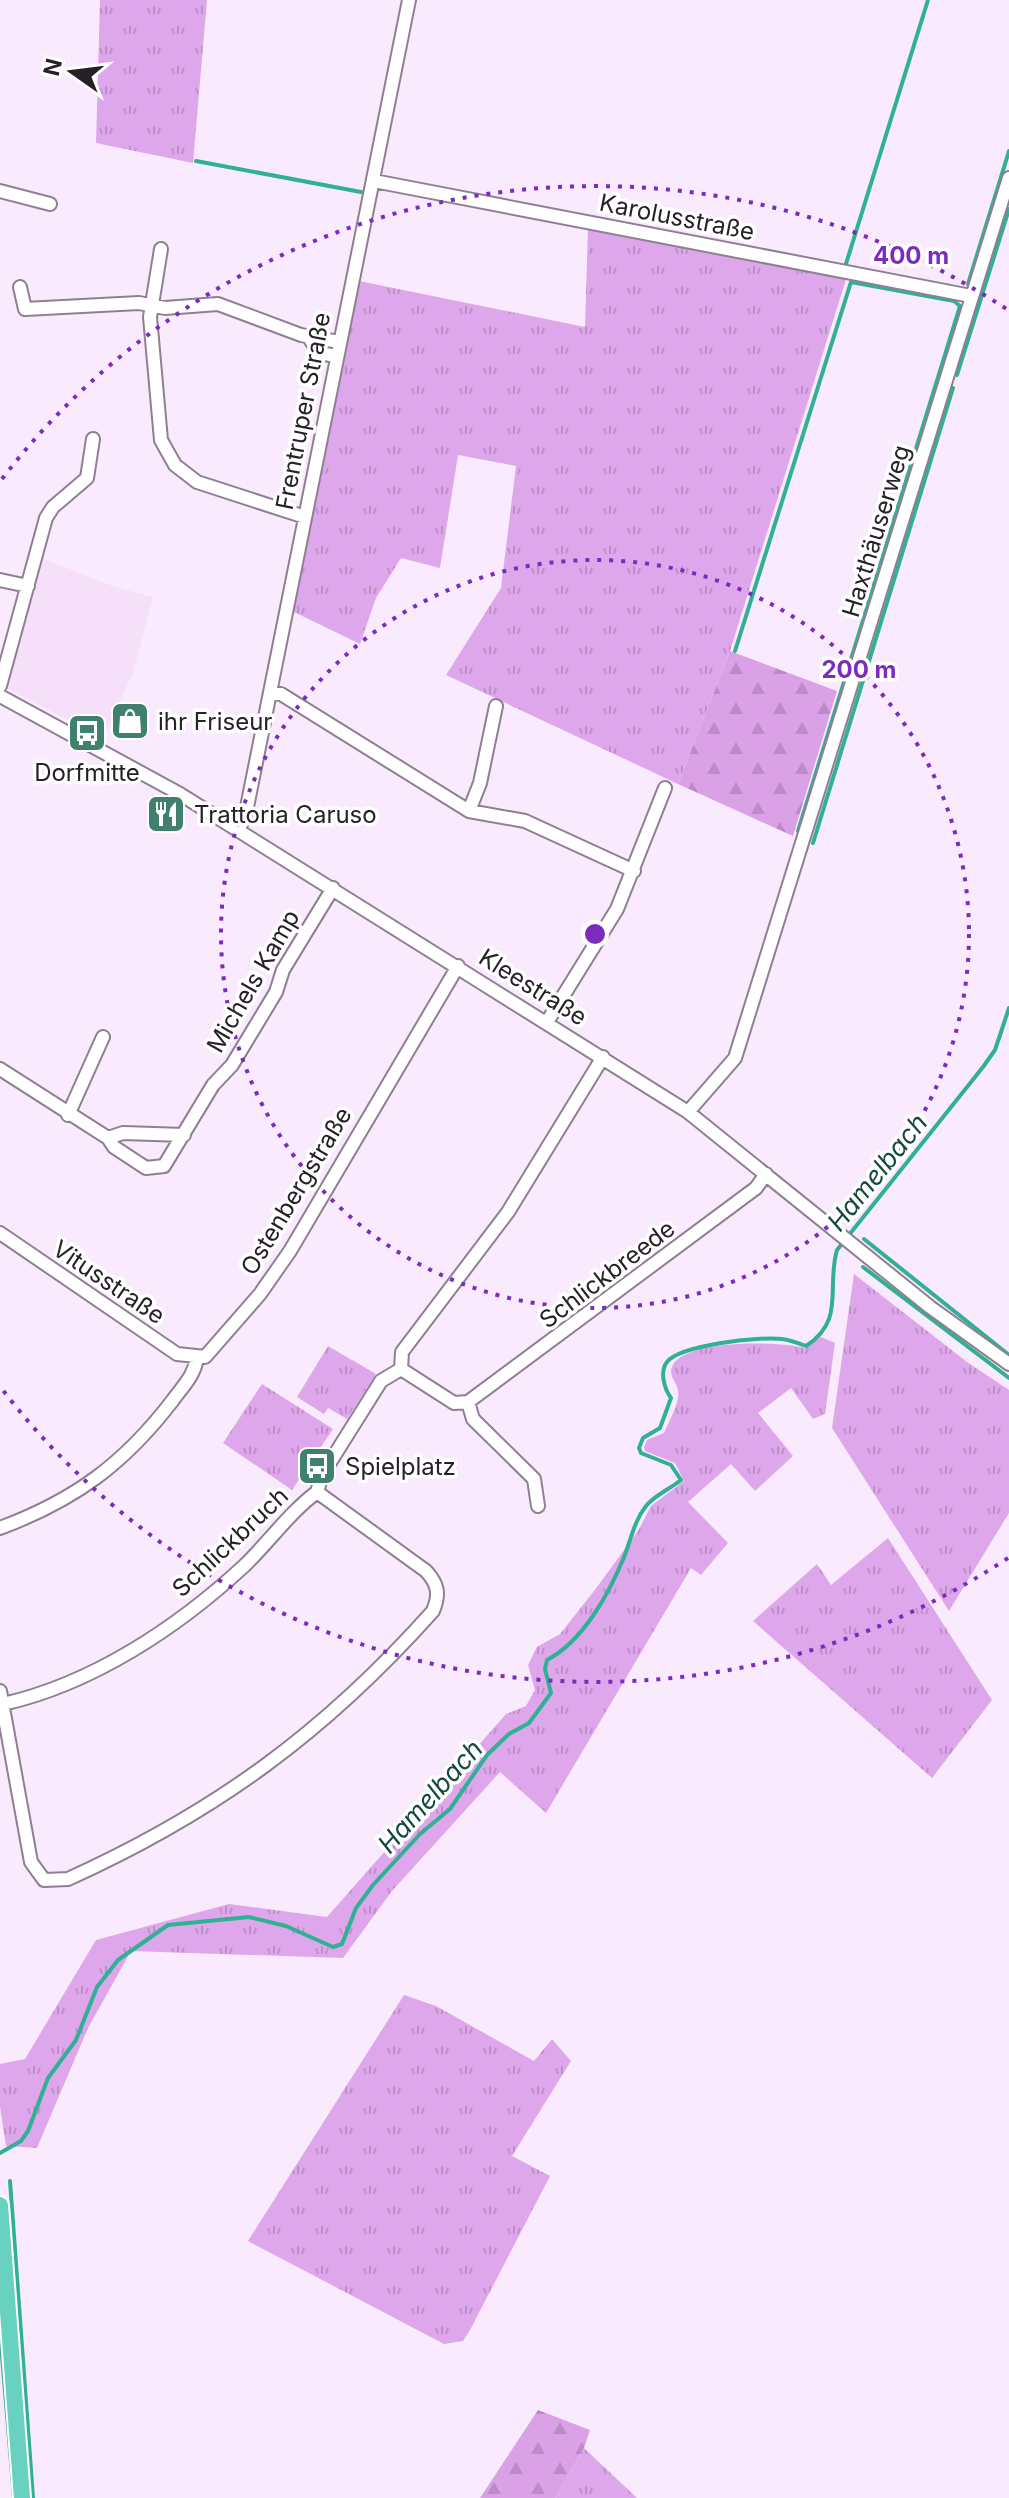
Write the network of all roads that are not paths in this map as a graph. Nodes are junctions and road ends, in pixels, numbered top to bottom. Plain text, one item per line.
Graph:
1 (409, 0) edge
2 (1009, 178) edge
3 (374, 181) junction
4 (0, 191) edge
5 (50, 204) dead end
6 (161, 249) dead end
7 (20, 287) dead end
8 (971, 296) junction
9 (151, 306) junction
10 (308, 336) junction
11 (339, 342) junction
12 (336, 356) junction
13 (93, 439) dead end
14 (305, 517) junction
15 (0, 580) edge
16 (28, 586) junction
17 (0, 686) edge
18 (270, 692) junction
19 (0, 696) edge
20 (496, 706) dead end
21 (665, 788) dead end
22 (469, 811) junction
23 (238, 830) junction
24 (634, 871) junction
25 (333, 888) junction
26 (458, 966) junction
27 (547, 1022) junction
28 (103, 1037) dead end
29 (603, 1057) junction
30 (0, 1069) edge
31 (688, 1112) junction
32 (68, 1115) junction
33 (184, 1135) junction
34 (108, 1138) junction
35 (766, 1174) junction
36 (0, 1233) edge
37 (197, 1357) junction
38 (1009, 1364) edge
39 (401, 1369) junction
40 (468, 1402) junction
41 (317, 1492) junction
42 (538, 1506) dead end
43 (0, 1528) edge
44 (1, 1698) edge
45 (0, 2205) edge
46 (22, 2498) edge

1 - 3 street, Frentruper Straße
2 - 8 street, Haxthäuserweg
3 - 8 street, Karolusstraße
3 - 11 street, Frentruper Straße
4 - 5 street
6 - 9 street
7 - 9 street
8 - 31 street, Haxthäuserweg
9 - 10 street
9 - 14 street
10 - 11 street
10 - 12 street
11 - 12 street, Frentruper Straße
12 - 14 street, Frentruper Straße
13 - 16 street
14 - 18 street, Frentruper Straße
15 - 16 street
16 - 17 street
18 - 22 street
18 - 23 street, Frentruper Straße
19 - 23 street, Kleestraße
20 - 22 street
21 - 24 street
22 - 24 street
23 - 25 street, Kleestraße
24 - 27 street
25 - 26 street, Kleestraße
25 - 33 street, Michels Kamp
26 - 27 street, Kleestraße
26 - 37 street, Ostenbergstraße
27 - 29 street, Kleestraße
28 - 32 street
29 - 31 street, Kleestraße
29 - 39 street, Schlickbruch
30 - 32 street, Michels Kamp
31 - 35 street, Kleestraße
32 - 34 street, Michels Kamp
33 - 34 street
33 - 34 street, Michels Kamp
35 - 38 street, Kleestraße
35 - 40 street, Schlickbreede
36 - 37 street, Vitusstraße
37 - 43 street, Ostenbergstraße
39 - 40 street
39 - 41 street, Schlickbruch
40 - 42 street
41 - 44 street, Schlickbruch
41 - 44 street
45 - 46 main road

